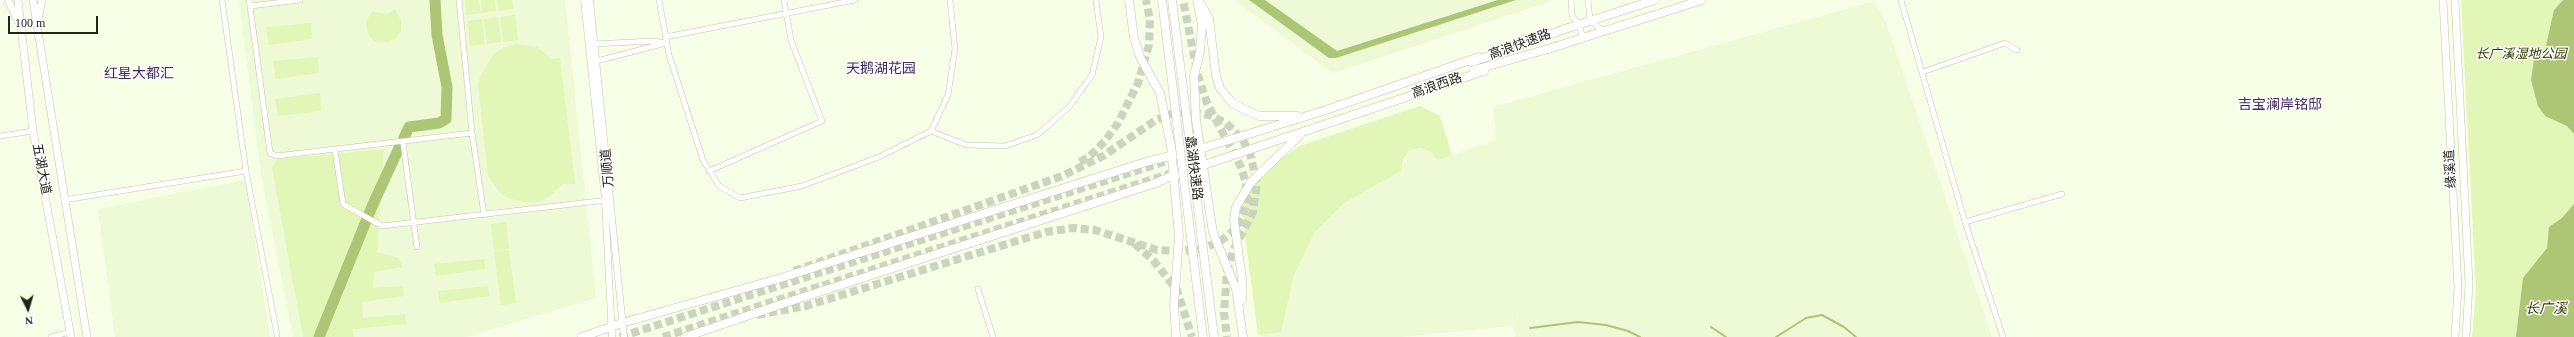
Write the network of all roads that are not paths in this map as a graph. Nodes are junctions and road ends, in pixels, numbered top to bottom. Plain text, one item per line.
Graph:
1 (8, 0) edge
2 (18, 0) edge
3 (33, 0) edge
4 (42, 0) edge
5 (222, 0) edge
6 (300, 0) edge
7 (459, 0) edge
8 (584, 0) edge
9 (590, 0) edge
10 (659, 0) edge
11 (784, 0) edge
12 (855, 0) edge
13 (950, 0) edge
14 (1096, 0) edge
15 (1129, 0) edge
16 (1162, 0) edge
17 (1172, 0) edge
18 (1198, 0) edge
19 (1570, 0) edge
20 (1588, 0) edge
21 (1655, 0) edge
22 (1702, 0) edge
23 (1900, 0) edge
24 (2443, 0) edge
25 (2455, 0) edge
26 (249, 3) edge
27 (786, 13) junction
28 (1590, 20) junction
29 (1580, 24) junction
30 (37, 26) junction
31 (1568, 28) junction
32 (22, 29) junction
33 (1604, 32) junction
34 (1583, 39) junction
35 (665, 40) junction
36 (592, 44) junction
37 (1555, 47) junction
38 (2017, 50) dead end
39 (594, 61) junction
40 (1923, 72) junction
41 (1323, 111) junction
42 (33, 129) junction
43 (931, 131) junction
44 (472, 133) junction
45 (1302, 134) junction
46 (0, 135) edge
47 (403, 143) junction
48 (1200, 149) junction
49 (335, 150) junction
50 (1172, 156) junction
51 (1202, 166) junction
52 (246, 171) junction
53 (709, 171) junction
54 (1174, 175) junction
55 (2062, 194) dead end
56 (64, 200) junction
57 (608, 200) junction
58 (484, 215) junction
59 (1965, 222) junction
60 (414, 224) junction
61 (417, 247) dead end
62 (978, 289) dead end
63 (622, 323) junction
64 (611, 328) junction
65 (71, 334) edge
66 (277, 335) dead end
67 (1243, 335) edge
68 (51, 337) edge
69 (61, 337) edge
70 (87, 337) edge
71 (582, 337) edge
72 (612, 337) edge
73 (624, 337) edge
74 (685, 337) edge
75 (994, 337) edge
76 (1176, 337) edge
77 (1203, 337) edge
78 (1214, 337) edge
79 (2003, 337) edge
80 (2455, 337) edge
81 (2466, 337) edge

1 - 32 main road
2 - 32 main road, 五湖大道
3 - 30 main road, 五湖大道
4 - 30 main road
5 - 52 street
6 - 26 street
7 - 44 street
8 - 36 street, 万顺道
9 - 36 street, 万顺道
10 - 35 street
11 - 27 street
12 - 27 street
13 - 43 street
14 - 43 street
15 - 50 main road
16 - 77 main road, 蠡湖快速路, bridge
17 - 78 main road, 蠡湖快速路, bridge
18 - 41 main road
18 - 48 main road
19 - 29 street
20 - 28 street
21 - 28 main road, 高浪西路
22 - 33 main road, 高浪西路
23 - 40 street
24 - 80 main road, 缘溪道
25 - 81 main road, 缘溪道
26 - 49 street
27 - 35 street
27 - 53 street
28 - 29 main road, 高浪西路
28 - 33 street
29 - 31 main road, 高浪西路
29 - 34 street
30 - 56 main road, 五湖大道
31 - 37 main road, 高浪快速路
31 - 41 main road, 高浪西路
32 - 42 main road, 五湖大道
33 - 34 main road, 高浪西路
34 - 37 main road, 高浪西路
35 - 36 street
35 - 39 street
35 - 53 street
36 - 39 street, 万顺道
37 - 45 main road, 高浪西路
38 - 40 street
39 - 57 street, 万顺道
40 - 59 street
41 - 48 main road, 高浪西路
42 - 46 street
42 - 65 main road, 五湖大道
43 - 53 street
44 - 47 street
44 - 58 street
45 - 51 main road, 高浪西路
45 - 67 main road
47 - 49 street
47 - 60 street
48 - 50 main road, 高浪西路
48 - 51 main road
49 - 60 street
50 - 54 main road
50 - 63 main road, 高浪西路
51 - 54 main road, 高浪西路
51 - 67 main road
52 - 56 street
52 - 66 street
54 - 74 main road, 高浪西路
54 - 76 main road
55 - 59 street
56 - 70 main road, 五湖大道
57 - 58 street
57 - 63 street, 万顺道
57 - 64 street, 万顺道
58 - 60 street
59 - 79 street
60 - 61 street
62 - 75 street
63 - 64 main road, 高浪西路
63 - 73 street, 万顺道
64 - 71 main road, 高浪西路
64 - 72 street, 万顺道
65 - 68 street
65 - 69 street

